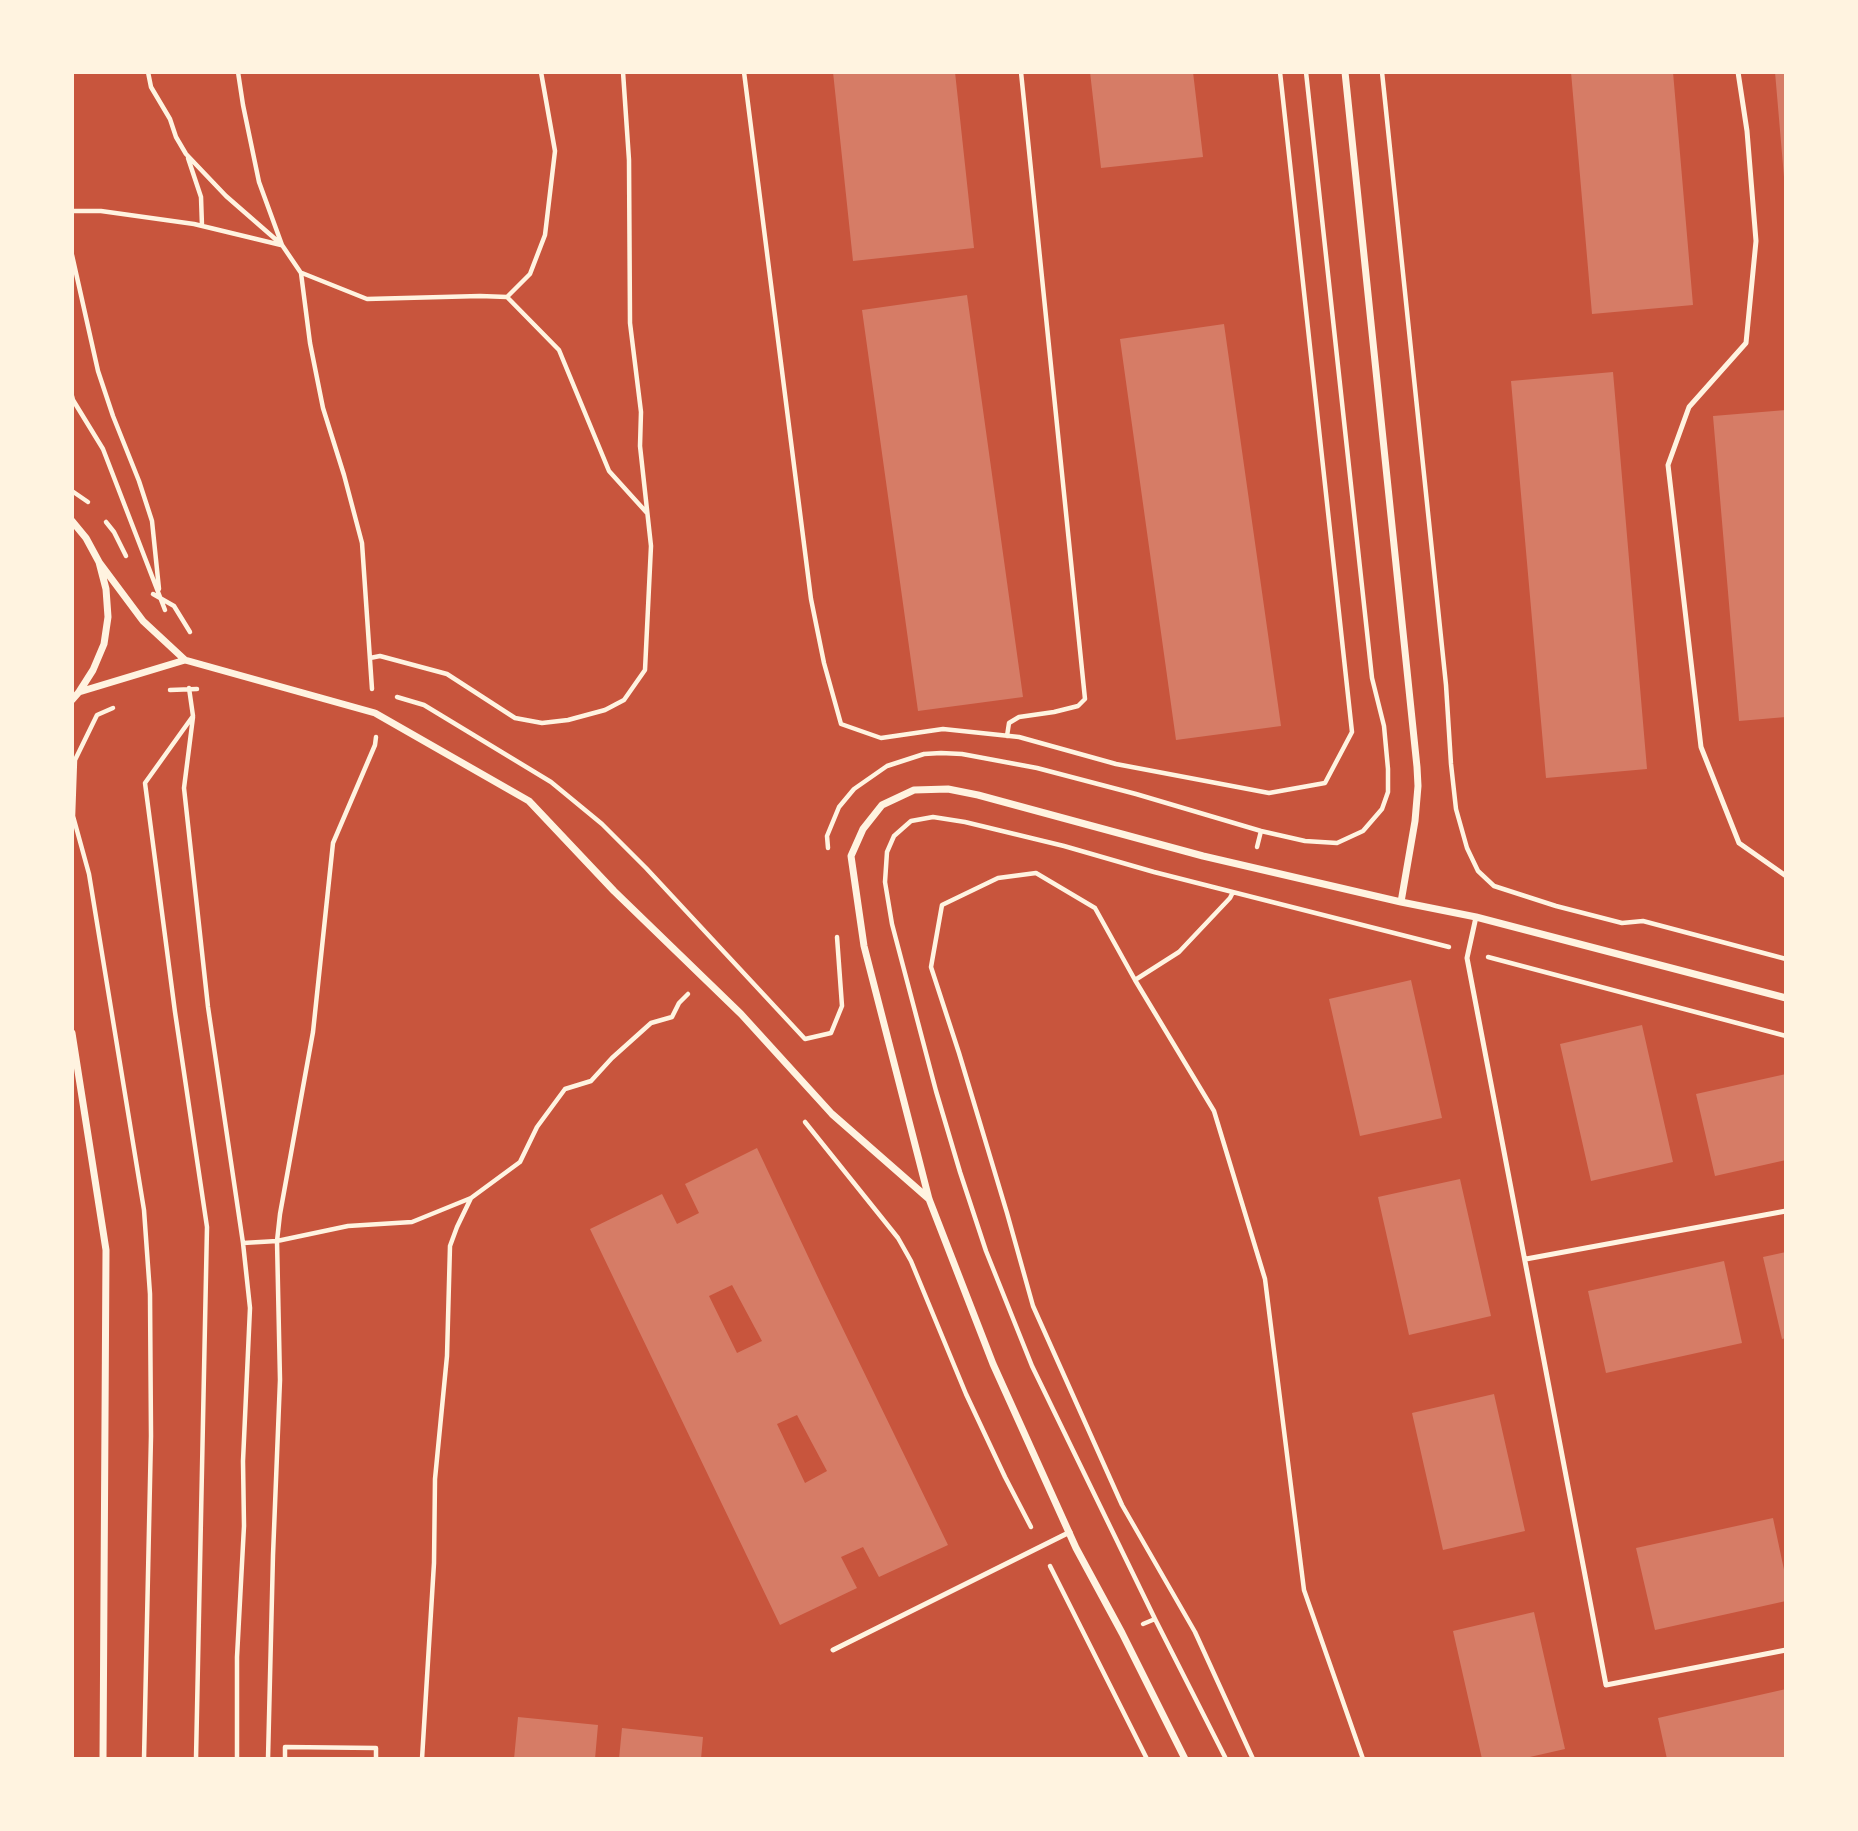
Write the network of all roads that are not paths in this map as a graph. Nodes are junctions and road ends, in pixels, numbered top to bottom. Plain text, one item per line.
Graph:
1 (1345, 72) edge
2 (1738, 72) edge
3 (72, 521) edge
4 (99, 562) junction
5 (185, 660) junction
6 (79, 692) junction
7 (72, 700) edge
8 (1786, 876) edge
9 (1401, 902) junction
10 (1476, 917) junction
11 (1786, 998) edge
12 (72, 1033) edge
13 (929, 1199) junction
14 (1786, 1211) edge
15 (1526, 1259) junction
16 (1070, 1531) junction
17 (833, 1650) dead end
18 (1786, 1650) edge
19 (103, 1759) edge
20 (1185, 1759) edge

1 - 9 street
2 - 8 lane
3 - 4 street
4 - 5 street
4 - 6 street
5 - 6 street
5 - 13 street
6 - 7 street
9 - 10 street
9 - 13 street
10 - 11 street
10 - 15 lane
12 - 19 street
13 - 16 street
14 - 15 lane
15 - 18 lane
16 - 17 lane
16 - 20 street

